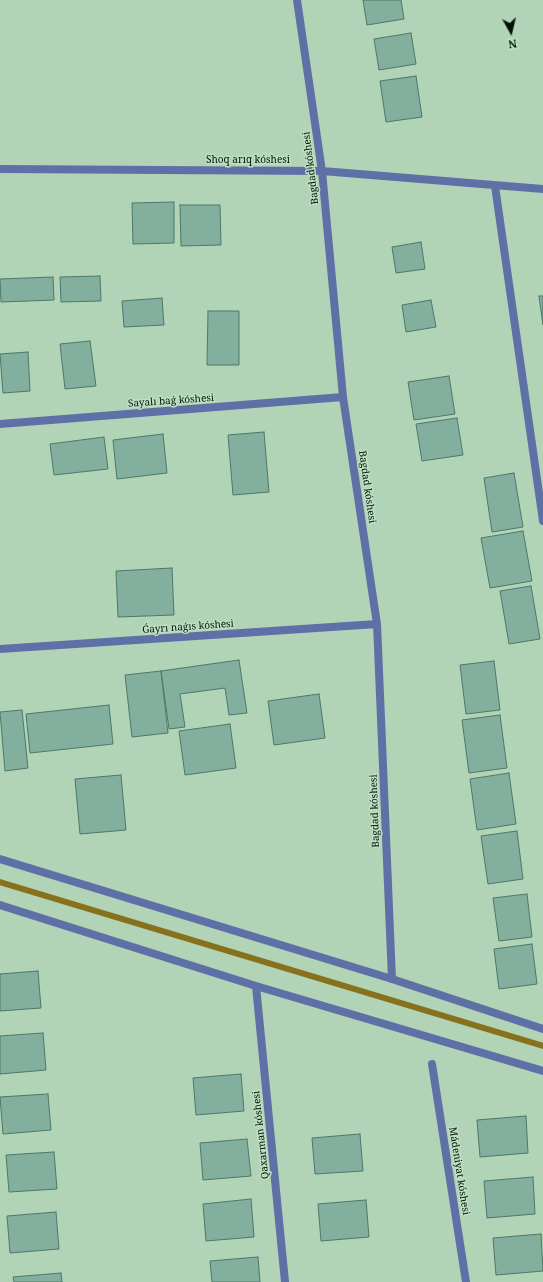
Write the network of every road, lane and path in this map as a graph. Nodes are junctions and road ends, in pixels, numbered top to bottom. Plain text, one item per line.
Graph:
1 (297, 0) edge
2 (0, 169) edge
3 (322, 171) junction
4 (495, 186) junction
5 (543, 189) edge
6 (343, 398) junction
7 (0, 424) edge
8 (543, 521) edge
9 (377, 624) junction
10 (0, 649) edge
11 (0, 860) edge
12 (0, 905) edge
13 (392, 979) junction
14 (256, 986) junction
15 (543, 1029) edge
16 (432, 1064) dead end
17 (543, 1071) edge
18 (285, 1282) edge
19 (466, 1282) edge

1 - 3 street, Bagdad kóshesi
2 - 3 street, Shoq arıq kóshesi
3 - 4 street, Shoq arıq kóshesi
3 - 6 street, Bagdad kóshesi
4 - 5 street, Shoq arıq kóshesi
4 - 8 street
6 - 7 street, Sayalı baǵ kóshesi
6 - 9 street, Bagdad kóshesi
9 - 10 street, Ǵayrı naǵıs kóshesi
9 - 13 street, Bagdad kóshesi
11 - 13 street
12 - 14 street
13 - 15 street
14 - 17 street
14 - 18 street, Qaxarman kóshesi
16 - 19 street, Mádeniyat kóshesi

